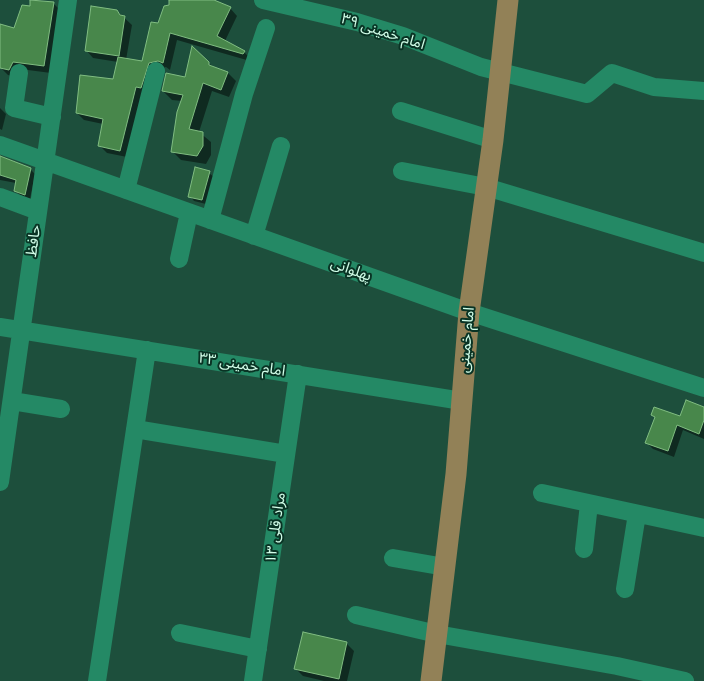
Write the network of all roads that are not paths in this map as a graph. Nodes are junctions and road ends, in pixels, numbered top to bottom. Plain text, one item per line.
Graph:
1 (68, 0) edge
2 (263, 0) edge
3 (508, 0) edge
4 (266, 28) dead end
5 (156, 71) dead end
6 (500, 71) junction
7 (19, 73) dead end
8 (704, 91) edge
9 (401, 111) dead end
10 (52, 117) junction
11 (492, 140) junction
12 (0, 145) edge
13 (281, 146) dead end
14 (46, 161) junction
15 (402, 171) dead end
16 (486, 187) junction
17 (126, 190) junction
18 (0, 197) edge
19 (38, 211) junction
20 (190, 212) junction
21 (210, 220) junction
22 (254, 236) junction
23 (704, 253) edge
24 (179, 259) dead end
25 (469, 312) junction
26 (0, 327) edge
27 (22, 330) junction
28 (146, 350) junction
29 (298, 374) junction
30 (704, 388) edge
31 (462, 401) junction
32 (12, 402) junction
33 (61, 409) dead end
34 (4, 429) edge
35 (135, 430) junction
36 (286, 454) junction
37 (0, 482) edge
38 (542, 494) dead end
39 (589, 504) junction
40 (637, 514) junction
41 (704, 528) edge
42 (584, 549) dead end
43 (393, 558) dead end
44 (445, 567) junction
45 (625, 589) dead end
46 (356, 615) dead end
47 (180, 633) dead end
48 (436, 634) junction
49 (258, 649) junction
50 (97, 681) edge
51 (253, 681) edge
52 (431, 681) edge
53 (685, 681) edge

1 - 10 street, حافظ
2 - 6 street, امام خمینی ۳۹
3 - 6 main road, امام خمینی
4 - 21 street
5 - 17 street
6 - 8 street, امام خمینی ۳۹
6 - 11 main road, امام خمینی
7 - 10 street
9 - 11 street
10 - 14 street, حافظ
11 - 16 main road, امام خمینی
12 - 14 street, پهلوانی
13 - 22 street
14 - 17 street, پهلوانی
14 - 19 street, حافظ
15 - 16 street
16 - 23 street
16 - 25 main road, امام خمینی
17 - 20 street, پهلوانی
18 - 19 street
19 - 27 street, حافظ
20 - 21 street, پهلوانی
20 - 24 street
21 - 22 street, پهلوانی
22 - 25 street, پهلوانی
25 - 30 street, پهلوانی
25 - 31 main road, امام خمینی
26 - 27 street, امام خمینی ۳۳
27 - 28 street, امام خمینی ۳۳
27 - 32 street, حافظ
28 - 29 street, امام خمینی ۳۳
28 - 35 street
29 - 31 street, امام خمینی ۳۳
29 - 36 street, مراد قلی ۱۳
31 - 44 main road, امام خمینی
32 - 33 street
32 - 34 street, حافظ
34 - 37 street, حافظ
35 - 36 street
35 - 50 street
36 - 49 street, مراد قلی ۱۳
38 - 39 street
39 - 40 street
39 - 42 street
40 - 41 street
40 - 45 street
43 - 44 street
44 - 48 main road, امام خمینی
46 - 48 street
47 - 49 street
48 - 52 main road, امام خمینی
48 - 53 street
49 - 51 street, مراد قلی ۱۳

